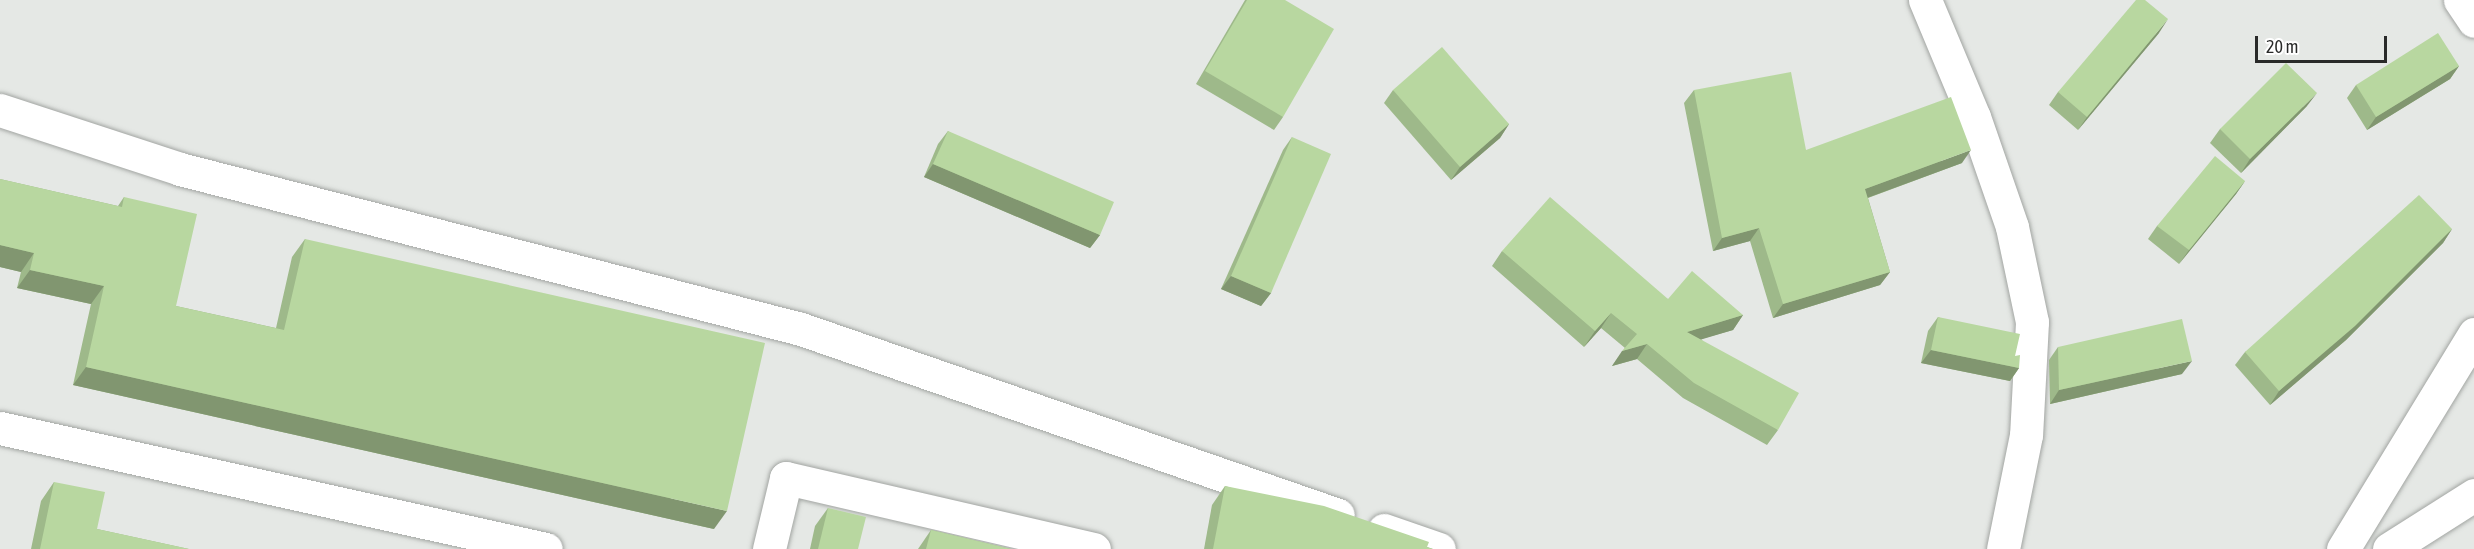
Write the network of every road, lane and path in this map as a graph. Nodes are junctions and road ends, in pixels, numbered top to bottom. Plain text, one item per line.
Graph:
1 (1925, 0) edge
2 (2460, 0) edge
3 (2474, 21) edge
4 (0, 110) edge
5 (2474, 334) edge
6 (0, 428) edge
7 (2474, 495) edge
8 (546, 549) edge
9 (769, 549) edge
10 (1094, 549) edge
11 (1439, 549) edge
12 (2003, 549) edge
13 (2343, 549) edge
14 (2389, 549) edge

1 - 12 street
2 - 3 street
4 - 11 street
5 - 13 street
6 - 8 street
7 - 14 street
9 - 10 street

